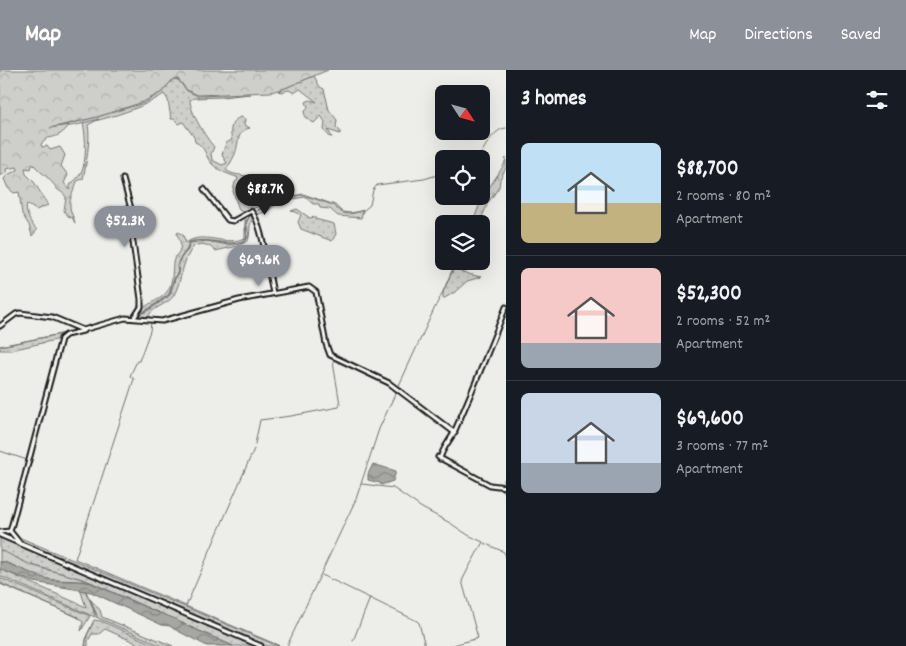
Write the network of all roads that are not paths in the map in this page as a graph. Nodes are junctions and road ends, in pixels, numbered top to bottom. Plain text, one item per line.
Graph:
1 (123, 179) dead end
2 (204, 189) dead end
3 (273, 293) junction
4 (506, 306) edge
5 (134, 318) junction
6 (0, 326) edge
7 (83, 330) junction
8 (455, 433) junction
9 (506, 487) edge
10 (10, 531) junction
11 (0, 534) edge
12 (19, 543) junction
13 (261, 646) edge

1 - 5 street
2 - 3 street
3 - 5 street
3 - 8 street
4 - 8 street
5 - 7 street
6 - 7 street
7 - 10 street
8 - 9 street
10 - 11 street
10 - 12 street
11 - 12 street
12 - 13 street

